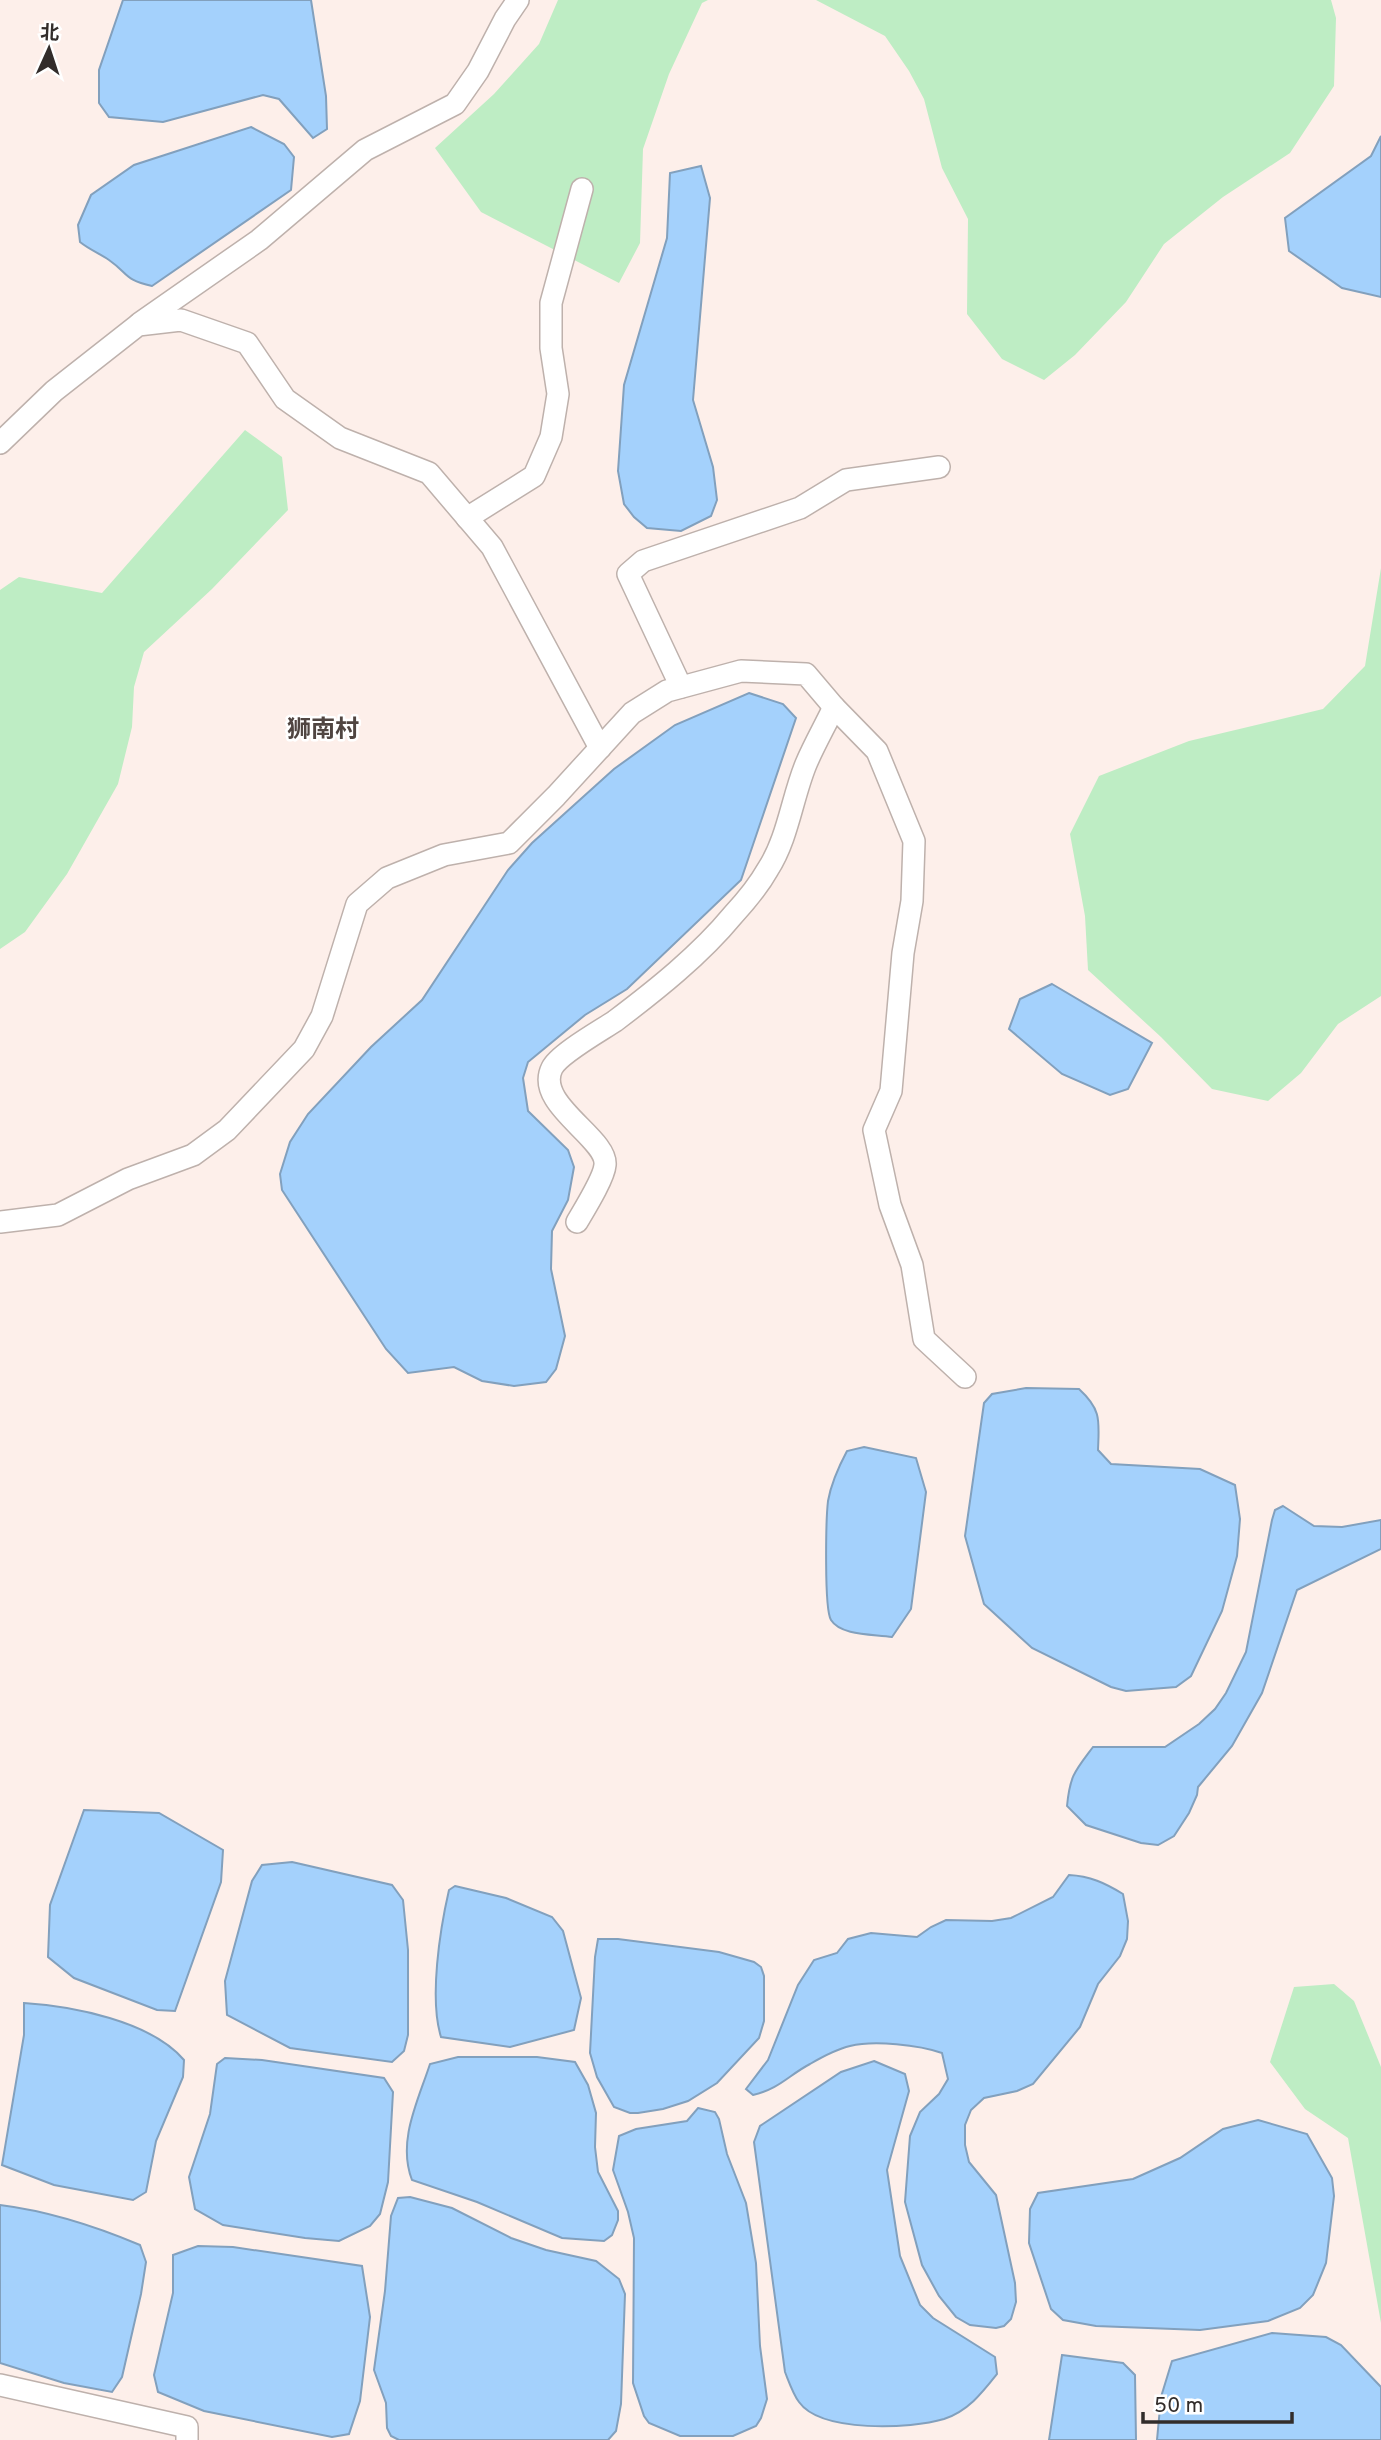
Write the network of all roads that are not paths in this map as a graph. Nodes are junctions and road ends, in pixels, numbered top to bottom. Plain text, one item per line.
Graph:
1 (518, 0) edge
2 (582, 189) dead end
3 (138, 324) junction
4 (0, 443) edge
5 (939, 467) dead end
6 (467, 518) junction
7 (681, 687) junction
8 (834, 707) junction
9 (600, 748) junction
10 (0, 1222) edge
11 (577, 1222) dead end
12 (965, 1377) dead end
13 (0, 2385) edge
14 (187, 2440) edge

1 - 3 street
2 - 6 street
3 - 4 street
3 - 6 street
5 - 7 street
6 - 9 street
7 - 8 street
7 - 9 street
8 - 11 street
8 - 12 street
9 - 10 street
13 - 14 street

